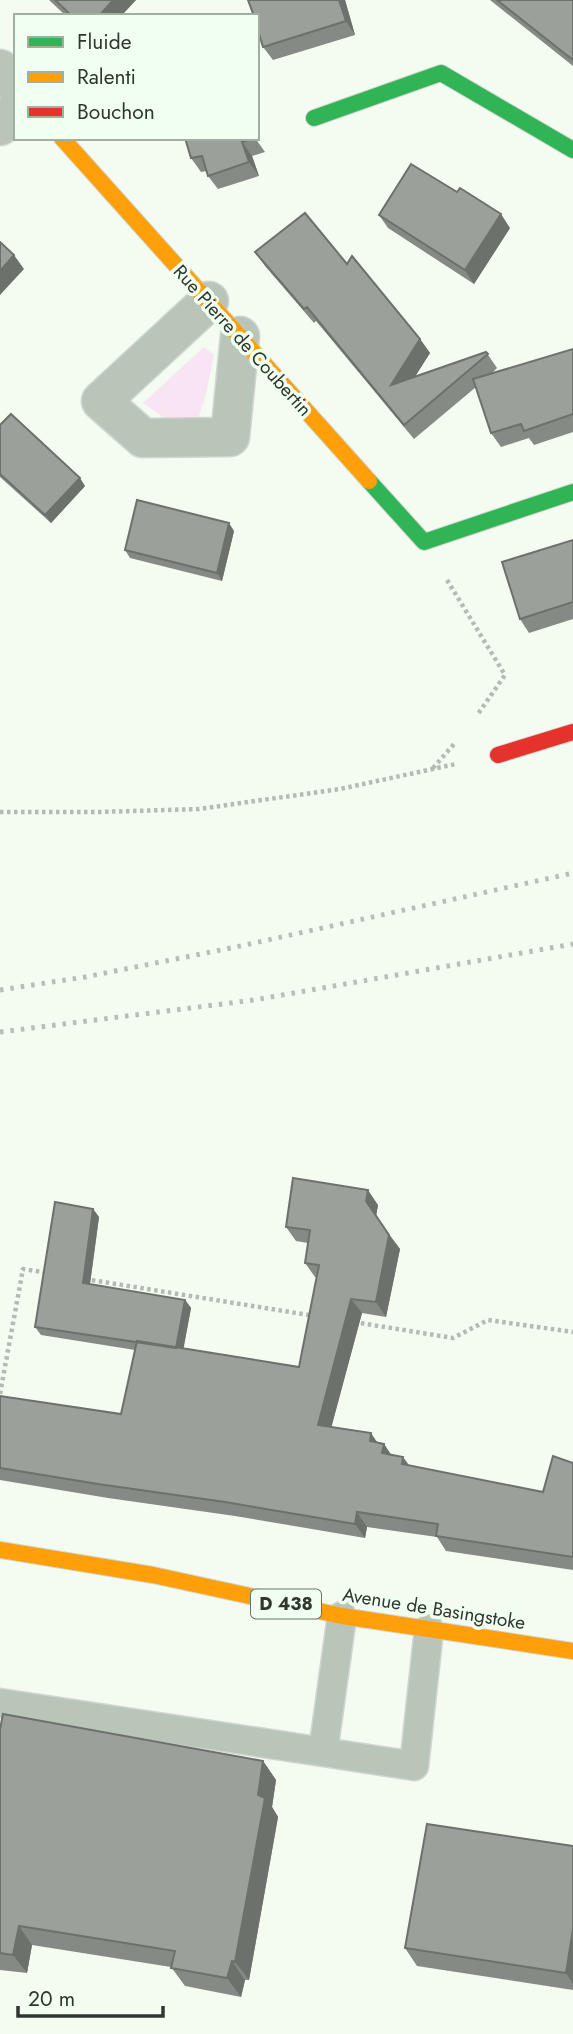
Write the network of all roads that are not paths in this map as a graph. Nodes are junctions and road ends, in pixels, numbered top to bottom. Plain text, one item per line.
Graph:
1 (0, 69) edge
2 (14, 84) edge
3 (14, 112) edge
4 (314, 118) dead end
5 (0, 126) edge
6 (64, 140) edge
7 (573, 150) edge
8 (209, 301) junction
9 (240, 336) junction
10 (573, 492) edge
11 (573, 732) edge
12 (498, 754) road end
13 (0, 1550) edge
14 (342, 1616) junction
15 (429, 1629) junction
16 (573, 1651) edge
17 (0, 1703) edge
18 (323, 1752) junction

1 - 2 street
3 - 5 street
4 - 7 street
6 - 8 street, Rue Pierre de Coubertin
8 - 9 street, Rue Pierre de Coubertin
8 - 9 street
9 - 10 street, Rue Pierre de Coubertin
11 - 12 street
13 - 14 street, Avenue de Basingstoke / D 438
14 - 15 street, Avenue de Basingstoke / D 438
14 - 18 lane
15 - 16 street, Avenue de Basingstoke / D 438
15 - 18 lane
17 - 18 lane

